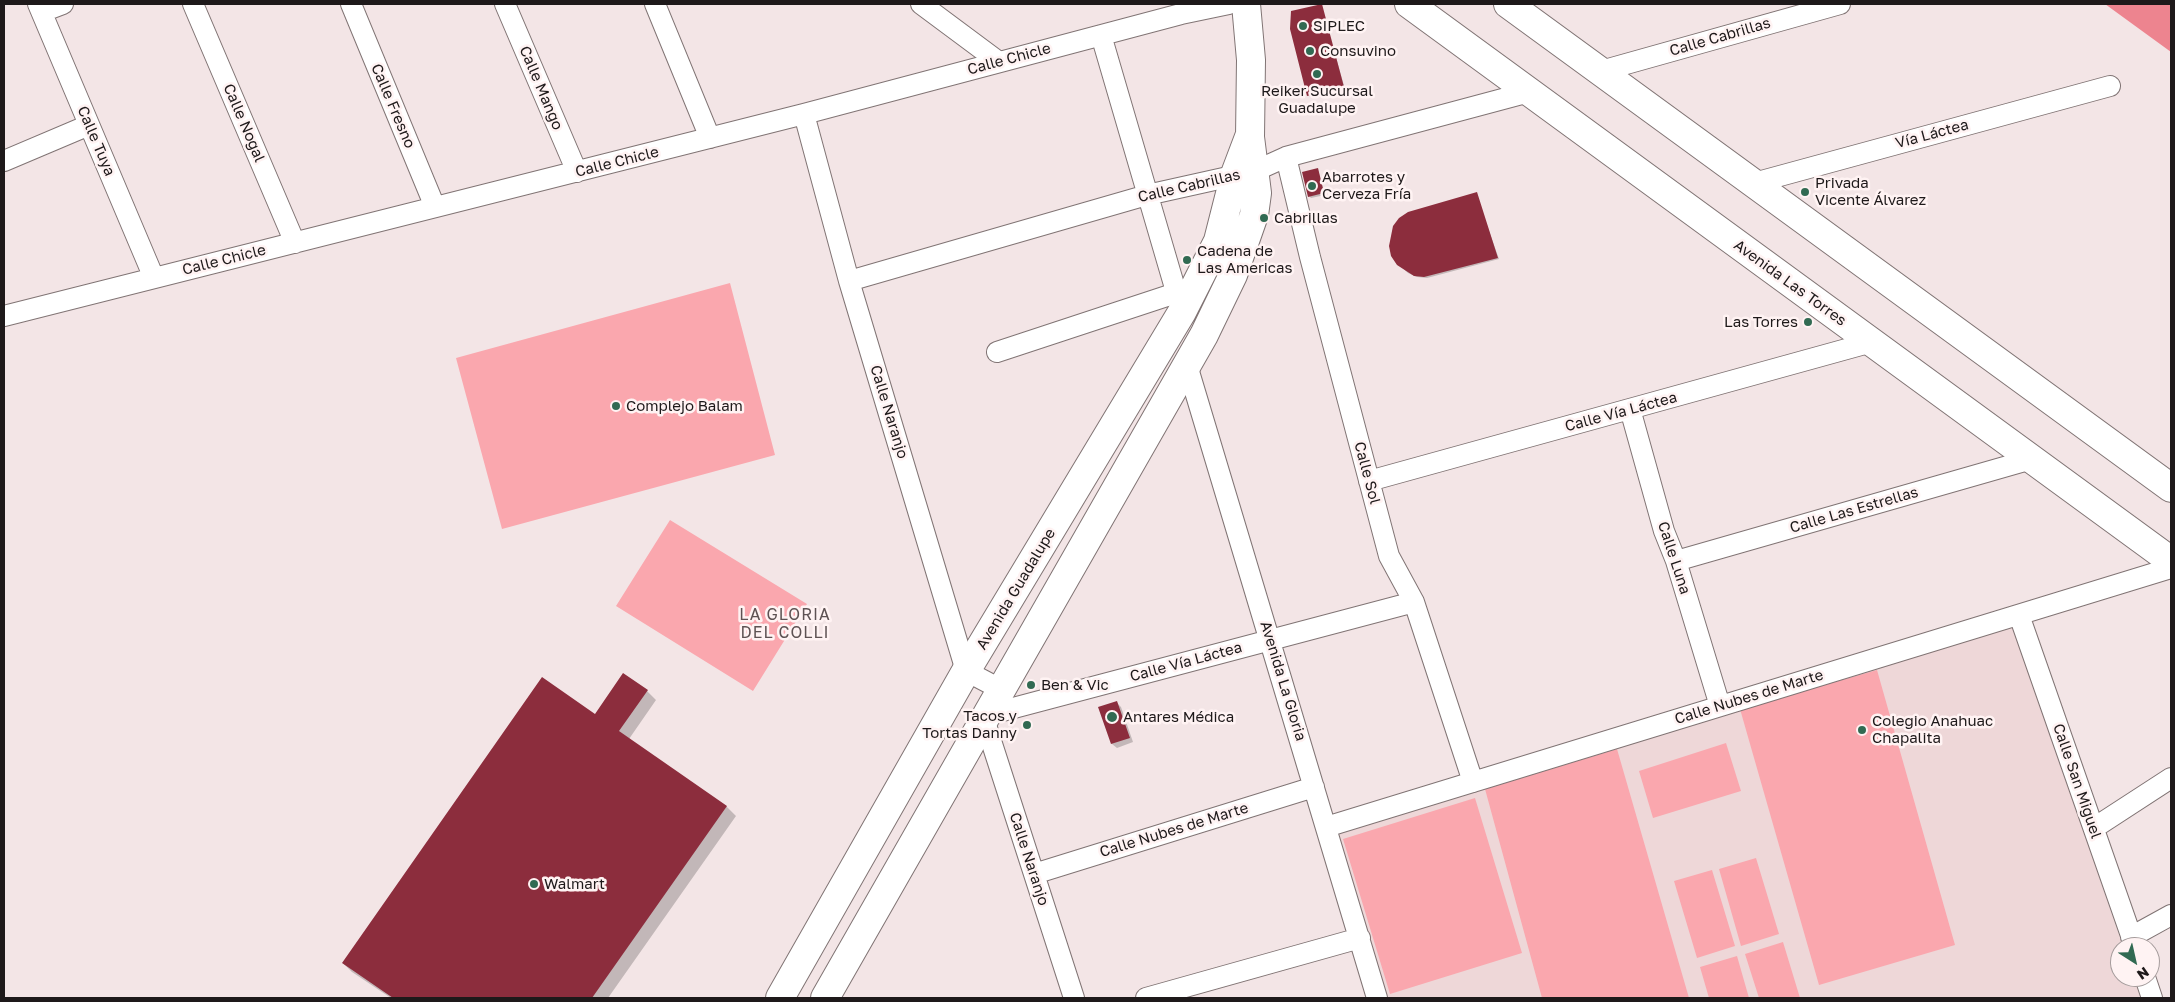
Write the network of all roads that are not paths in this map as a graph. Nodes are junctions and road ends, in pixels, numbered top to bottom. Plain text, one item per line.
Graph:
1 (63, 4) edge
2 (193, 4) edge
3 (351, 4) edge
4 (506, 4) edge
5 (655, 4) edge
6 (922, 4) edge
7 (1229, 4) edge
8 (1246, 4) edge
9 (1409, 4) edge
10 (1508, 4) edge
11 (1840, 4) edge
12 (40, 8) edge
13 (1175, 9) edge
14 (1101, 35) junction
15 (999, 62) junction
16 (1601, 71) junction
17 (2110, 86) dead end
18 (1529, 92) junction
19 (804, 114) junction
20 (89, 125) junction
21 (710, 138) junction
22 (1286, 157) junction
23 (4, 161) edge
24 (577, 172) junction
25 (1245, 173) junction
26 (1754, 183) junction
27 (1147, 195) junction
28 (436, 207) junction
29 (295, 243) junction
30 (154, 278) junction
31 (849, 281) junction
32 (1179, 302) junction
33 (4, 316) edge
34 (1872, 342) junction
35 (997, 352) dead end
36 (1187, 365) junction
37 (1630, 409) junction
38 (2032, 459) junction
39 (1369, 481) junction
40 (2171, 488) edge
41 (1676, 561) junction
42 (2171, 561) edge
43 (2171, 568) edge
44 (1414, 602) junction
45 (2019, 615) junction
46 (1270, 640) junction
47 (966, 671) junction
48 (1002, 690) junction
49 (1720, 706) junction
50 (986, 717) junction
51 (2171, 778) edge
52 (1473, 782) junction
53 (1314, 787) junction
54 (1326, 827) junction
55 (2094, 828) junction
56 (1034, 874) junction
57 (2171, 914) edge
58 (2131, 937) edge
59 (2140, 937) edge
60 (1360, 938) junction
61 (780, 998) edge
62 (825, 998) edge
63 (1074, 998) edge
64 (1146, 998) edge
65 (1377, 998) edge

1 - 12 street
2 - 29 street, Calle Nogal
3 - 28 street, Calle Fresno
4 - 24 street, Calle Mango
5 - 21 street
6 - 15 street
7 - 13 street, Calle Chicle
8 - 25 main road, Avenida Guadalupe
9 - 18 main road, Avenida Las Torres
10 - 16 main road
11 - 16 street, Calle Cabrillas
12 - 20 street, Calle Tuya
13 - 14 street, Calle Chicle
14 - 15 street, Calle Chicle
14 - 27 street
15 - 19 street, Calle Chicle
16 - 26 main road
17 - 26 street, Vía Láctea
18 - 22 street, Calle Cabrillas
18 - 34 main road, Avenida Las Torres
19 - 21 street, Calle Chicle
19 - 31 street, Calle Naranjo
20 - 23 street
20 - 30 street, Calle Tuya
21 - 24 street, Calle Chicle
22 - 25 street, Calle Cabrillas
22 - 39 street, Calle Sol
24 - 28 street, Calle Chicle
25 - 27 street, Calle Cabrillas
25 - 32 main road, Avenida Guadalupe
25 - 36 main road
26 - 40 main road
27 - 31 street, Calle Cabrillas
27 - 32 street
28 - 29 street, Calle Chicle
29 - 30 street, Calle Chicle
30 - 33 street, Calle Chicle
31 - 47 street, Calle Naranjo
32 - 35 street
32 - 47 main road, Avenida Guadalupe
34 - 37 street, Calle Vía Láctea
34 - 38 main road, Avenida Las Torres
36 - 46 street, Avenida La Gloria
36 - 48 main road
37 - 39 street, Calle Vía Láctea
37 - 41 street, Calle Luna
38 - 41 street, Calle Las Estrellas
38 - 42 main road, Avenida Las Torres
39 - 44 street, Calle Sol
41 - 49 street, Calle Luna
43 - 45 street, Calle Nubes de Marte
44 - 46 street, Calle Vía Láctea
44 - 52 street, Calle Sol
45 - 49 street, Calle Nubes de Marte
45 - 55 street, Calle San Miguel
46 - 50 street, Calle Vía Láctea
46 - 53 street, Avenida La Gloria
47 - 48 street
47 - 61 main road, Avenida Guadalupe
48 - 50 main road
49 - 52 street, Calle Nubes de Marte
50 - 56 street, Calle Naranjo
50 - 62 main road
51 - 55 street
52 - 54 street, Calle Nubes de Marte
53 - 54 street, Avenida La Gloria
53 - 56 street, Calle Nubes de Marte
54 - 60 street, Avenida La Gloria
55 - 58 street, Calle San Miguel
56 - 63 street, Calle Naranjo
57 - 59 street
60 - 64 street
60 - 65 street, Avenida La Gloria

